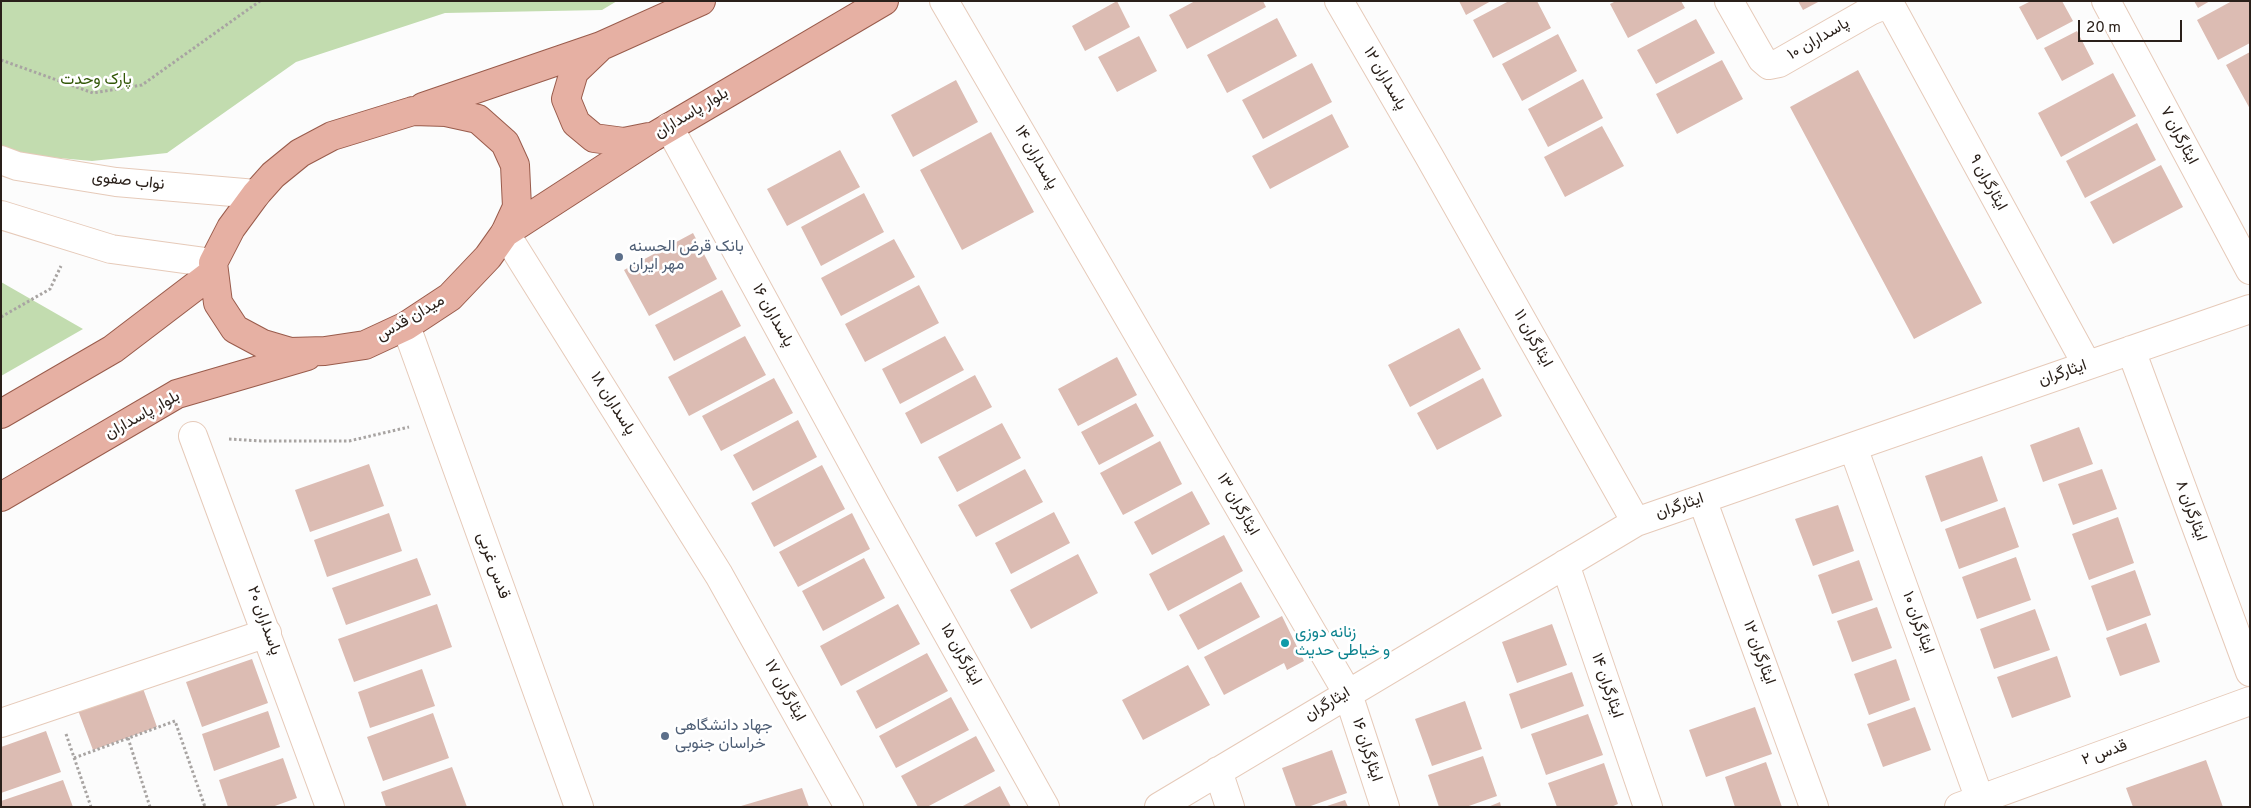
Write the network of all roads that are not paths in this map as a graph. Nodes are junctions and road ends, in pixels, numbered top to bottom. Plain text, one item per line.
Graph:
1 (701, 1) edge
2 (884, 1) edge
3 (944, 1) edge
4 (1339, 1) edge
5 (1729, 1) edge
6 (2106, 1) edge
7 (1882, 6) joint
8 (601, 46) junction
9 (413, 111) junction
10 (661, 132) junction
11 (1429, 156) joint
12 (1, 160) edge
13 (256, 194) junction
14 (1, 215) edge
15 (505, 232) junction
16 (213, 268) junction
17 (2250, 270) edge
18 (2250, 309) edge
19 (1126, 315) joint
20 (406, 326) junction
21 (2131, 350) junction
22 (324, 351) junction
23 (2087, 365) junction
24 (1, 414) edge
25 (193, 436) road end
26 (1853, 447) junction
27 (1, 497) edge
28 (1702, 499) junction
29 (875, 504) joint
30 (1636, 522) junction
31 (1565, 564) junction
32 (719, 575) joint
33 (267, 632) junction
34 (2250, 672) edge
35 (1348, 694) junction
36 (2250, 701) edge
37 (1, 724) edge
38 (1218, 771) junction
39 (1970, 803) edge
40 (330, 807) edge
41 (579, 807) edge
42 (849, 807) edge
43 (1045, 807) edge
44 (1158, 807) edge
45 (1230, 807) edge
46 (1384, 807) edge
47 (1648, 807) edge
48 (1814, 807) edge

1 - 8 main road
2 - 10 main road, بلوار پاسداران
3 - 19 street, پاسداران ۱۴
4 - 11 street, پاسداران ۱۲
5 - 7 street, پاسداران ۱۰
6 - 17 street, ایثارگران ۷
7 - 23 street, ایثارگران ۹
8 - 9 main road
8 - 10 main road
9 - 13 main road, میدان قدس
9 - 15 main road, میدان قدس
10 - 15 main road, بلوار پاسداران
10 - 29 street, پاسداران ۱۶
11 - 30 street, ایثارگران ۱۱
12 - 13 street, نواب صفوی
13 - 16 main road, میدان قدس
14 - 16 street
15 - 20 main road, میدان قدس
15 - 32 street, پاسداران ۱۸
16 - 22 main road, میدان قدس
16 - 24 main road
18 - 21 street, ایثارگران
19 - 35 street, ایثارگران ۱۳
20 - 22 main road, میدان قدس
20 - 41 street, قدس غربی
21 - 23 street, ایثارگران
21 - 34 street, ایثارگران ۸
22 - 27 main road, بلوار پاسداران
23 - 26 street, ایثارگران
25 - 33 street, پاسداران ۲۰
26 - 28 street, ایثارگران
26 - 39 street, ایثارگران ۱۰
28 - 30 street, ایثارگران
28 - 48 street, ایثارگران ۱۲
29 - 43 street, ایثارگران ۱۵
30 - 31 street, ایثارگران
31 - 35 street, ایثارگران
31 - 47 street, ایثارگران ۱۴
32 - 42 street, ایثارگران ۱۷
33 - 37 street
33 - 40 street, پاسداران ۲۰
35 - 38 street, ایثارگران
35 - 46 street, ایثارگران ۱۶
36 - 39 street, قدس ۲
38 - 44 street, ایثارگران
38 - 45 street

